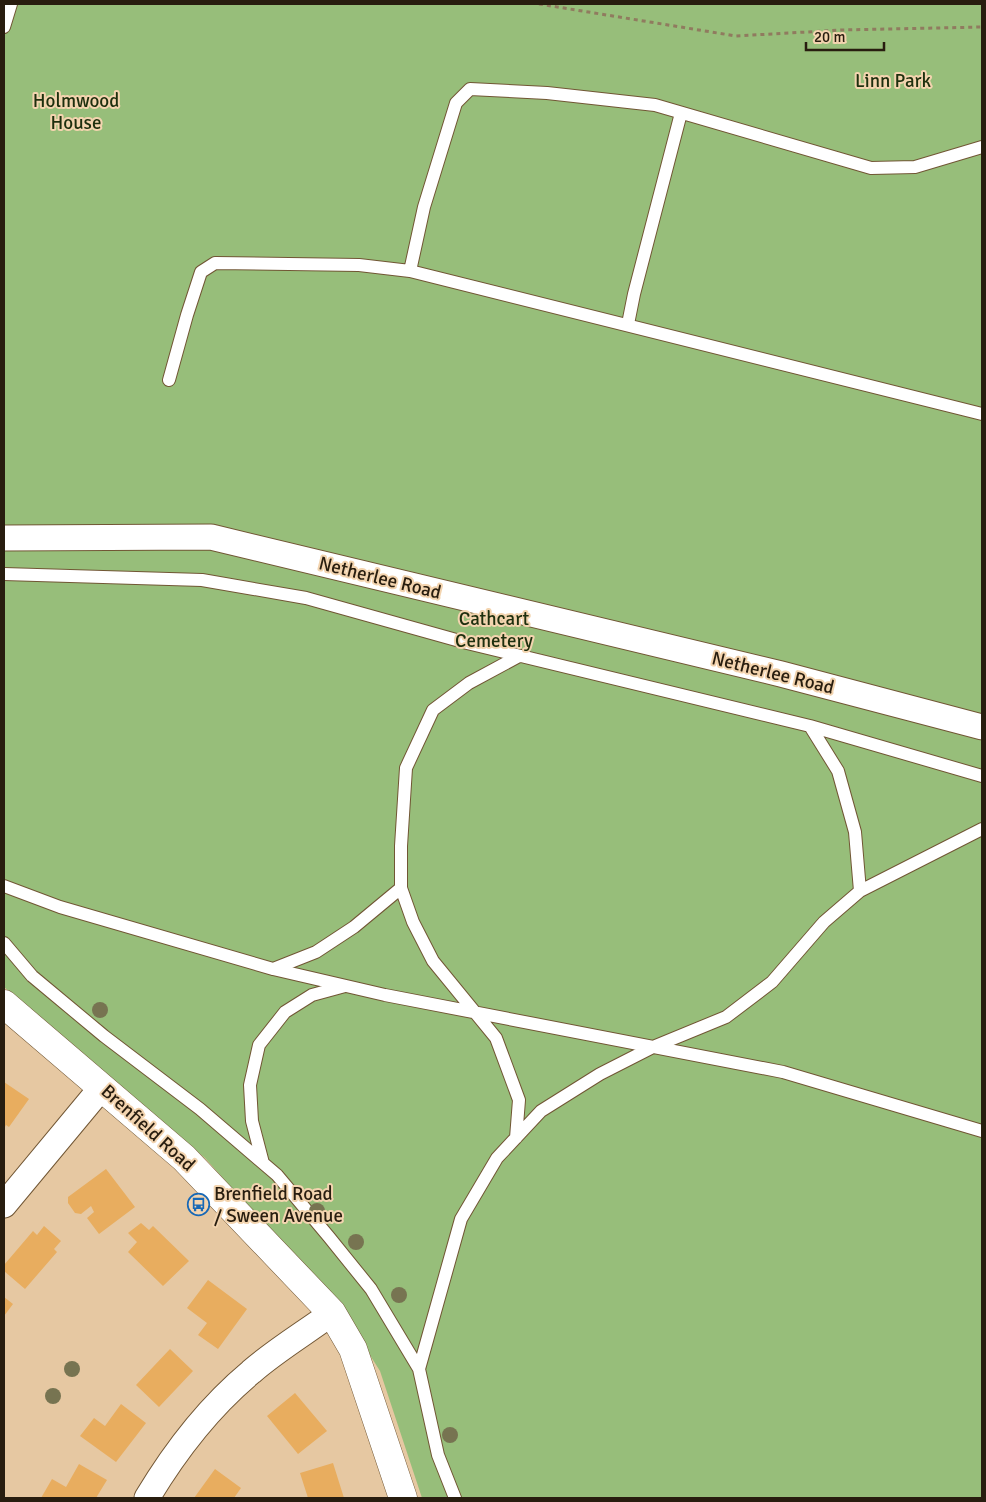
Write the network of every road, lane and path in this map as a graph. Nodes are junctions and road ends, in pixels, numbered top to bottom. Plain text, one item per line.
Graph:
1 (10, 4) edge
2 (540, 4) edge
3 (4, 27) edge
4 (982, 27) edge
5 (681, 113) junction
6 (982, 147) edge
7 (410, 271) junction
8 (628, 324) junction
9 (169, 380) dead end
10 (982, 414) edge
11 (4, 538) edge
12 (4, 574) edge
13 (519, 656) junction
14 (810, 726) junction
15 (982, 727) edge
16 (982, 776) edge
17 (982, 829) edge
18 (4, 886) edge
19 (401, 888) junction
20 (860, 891) junction
21 (4, 943) edge
22 (273, 969) junction
23 (345, 986) junction
24 (4, 1004) edge
25 (476, 1012) junction
26 (653, 1047) junction
27 (102, 1087) junction
28 (982, 1131) edge
29 (516, 1138) junction
30 (262, 1162) junction
31 (4, 1206) edge
32 (332, 1313) junction
33 (418, 1370) junction
34 (147, 1498) edge
35 (402, 1498) edge
36 (455, 1498) edge

1 - 3 lane
2 - 4 path
5 - 6 lane
5 - 7 lane
5 - 8 lane
7 - 8 lane
7 - 9 lane
8 - 10 lane
11 - 15 street, Netherlee Road
12 - 13 lane
13 - 14 lane
13 - 19 lane
14 - 16 lane
14 - 20 lane
17 - 20 lane
18 - 22 lane
19 - 22 lane
19 - 25 lane
20 - 26 lane
21 - 30 lane
22 - 23 lane
23 - 25 lane
23 - 30 lane
24 - 27 street, Brenfield Road
25 - 26 lane
25 - 29 lane
26 - 28 lane
26 - 29 lane
27 - 31 street
27 - 32 street, Brenfield Road
29 - 33 lane
30 - 33 lane
32 - 34 street
32 - 35 street, Brenfield Road
33 - 36 lane

